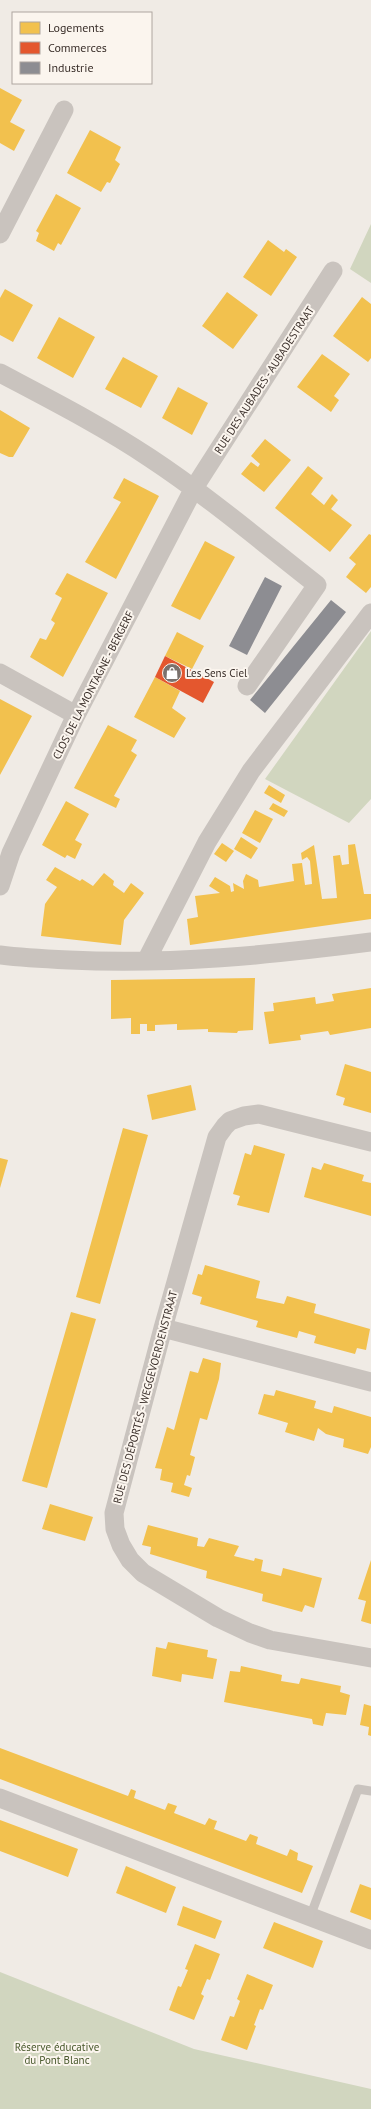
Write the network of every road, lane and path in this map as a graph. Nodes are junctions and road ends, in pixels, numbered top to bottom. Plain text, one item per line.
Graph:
1 (64, 110) dead end
2 (0, 234) edge
3 (333, 271) dead end
4 (0, 373) edge
5 (194, 488) junction
6 (371, 613) edge
7 (0, 673) edge
8 (247, 686) dead end
9 (76, 715) junction
10 (0, 886) edge
11 (371, 942) edge
12 (0, 955) edge
13 (146, 961) junction
14 (371, 1142) edge
15 (163, 1328) junction
16 (367, 1379) edge
17 (371, 1658) edge
18 (371, 1791) edge
19 (0, 1798) edge
20 (310, 1917) junction
21 (371, 1940) edge

1 - 2 street
3 - 5 street, RUE DES AUBADES - AUBADESTRAAT
4 - 5 street
5 - 8 street
5 - 9 street, CLOS DE LA MONTAGNE - BERGERF
6 - 13 street
7 - 9 street
9 - 10 street, CLOS DE LA MONTAGNE - BERGERF
11 - 13 street
12 - 13 street
14 - 15 street, RUE DES DÉPORTÉS - WEGGEVOERDENSTRAAT
15 - 16 street
15 - 17 street, RUE DES DÉPORTÉS - WEGGEVOERDENSTRAAT
18 - 20 lane
19 - 20 street
20 - 21 street

